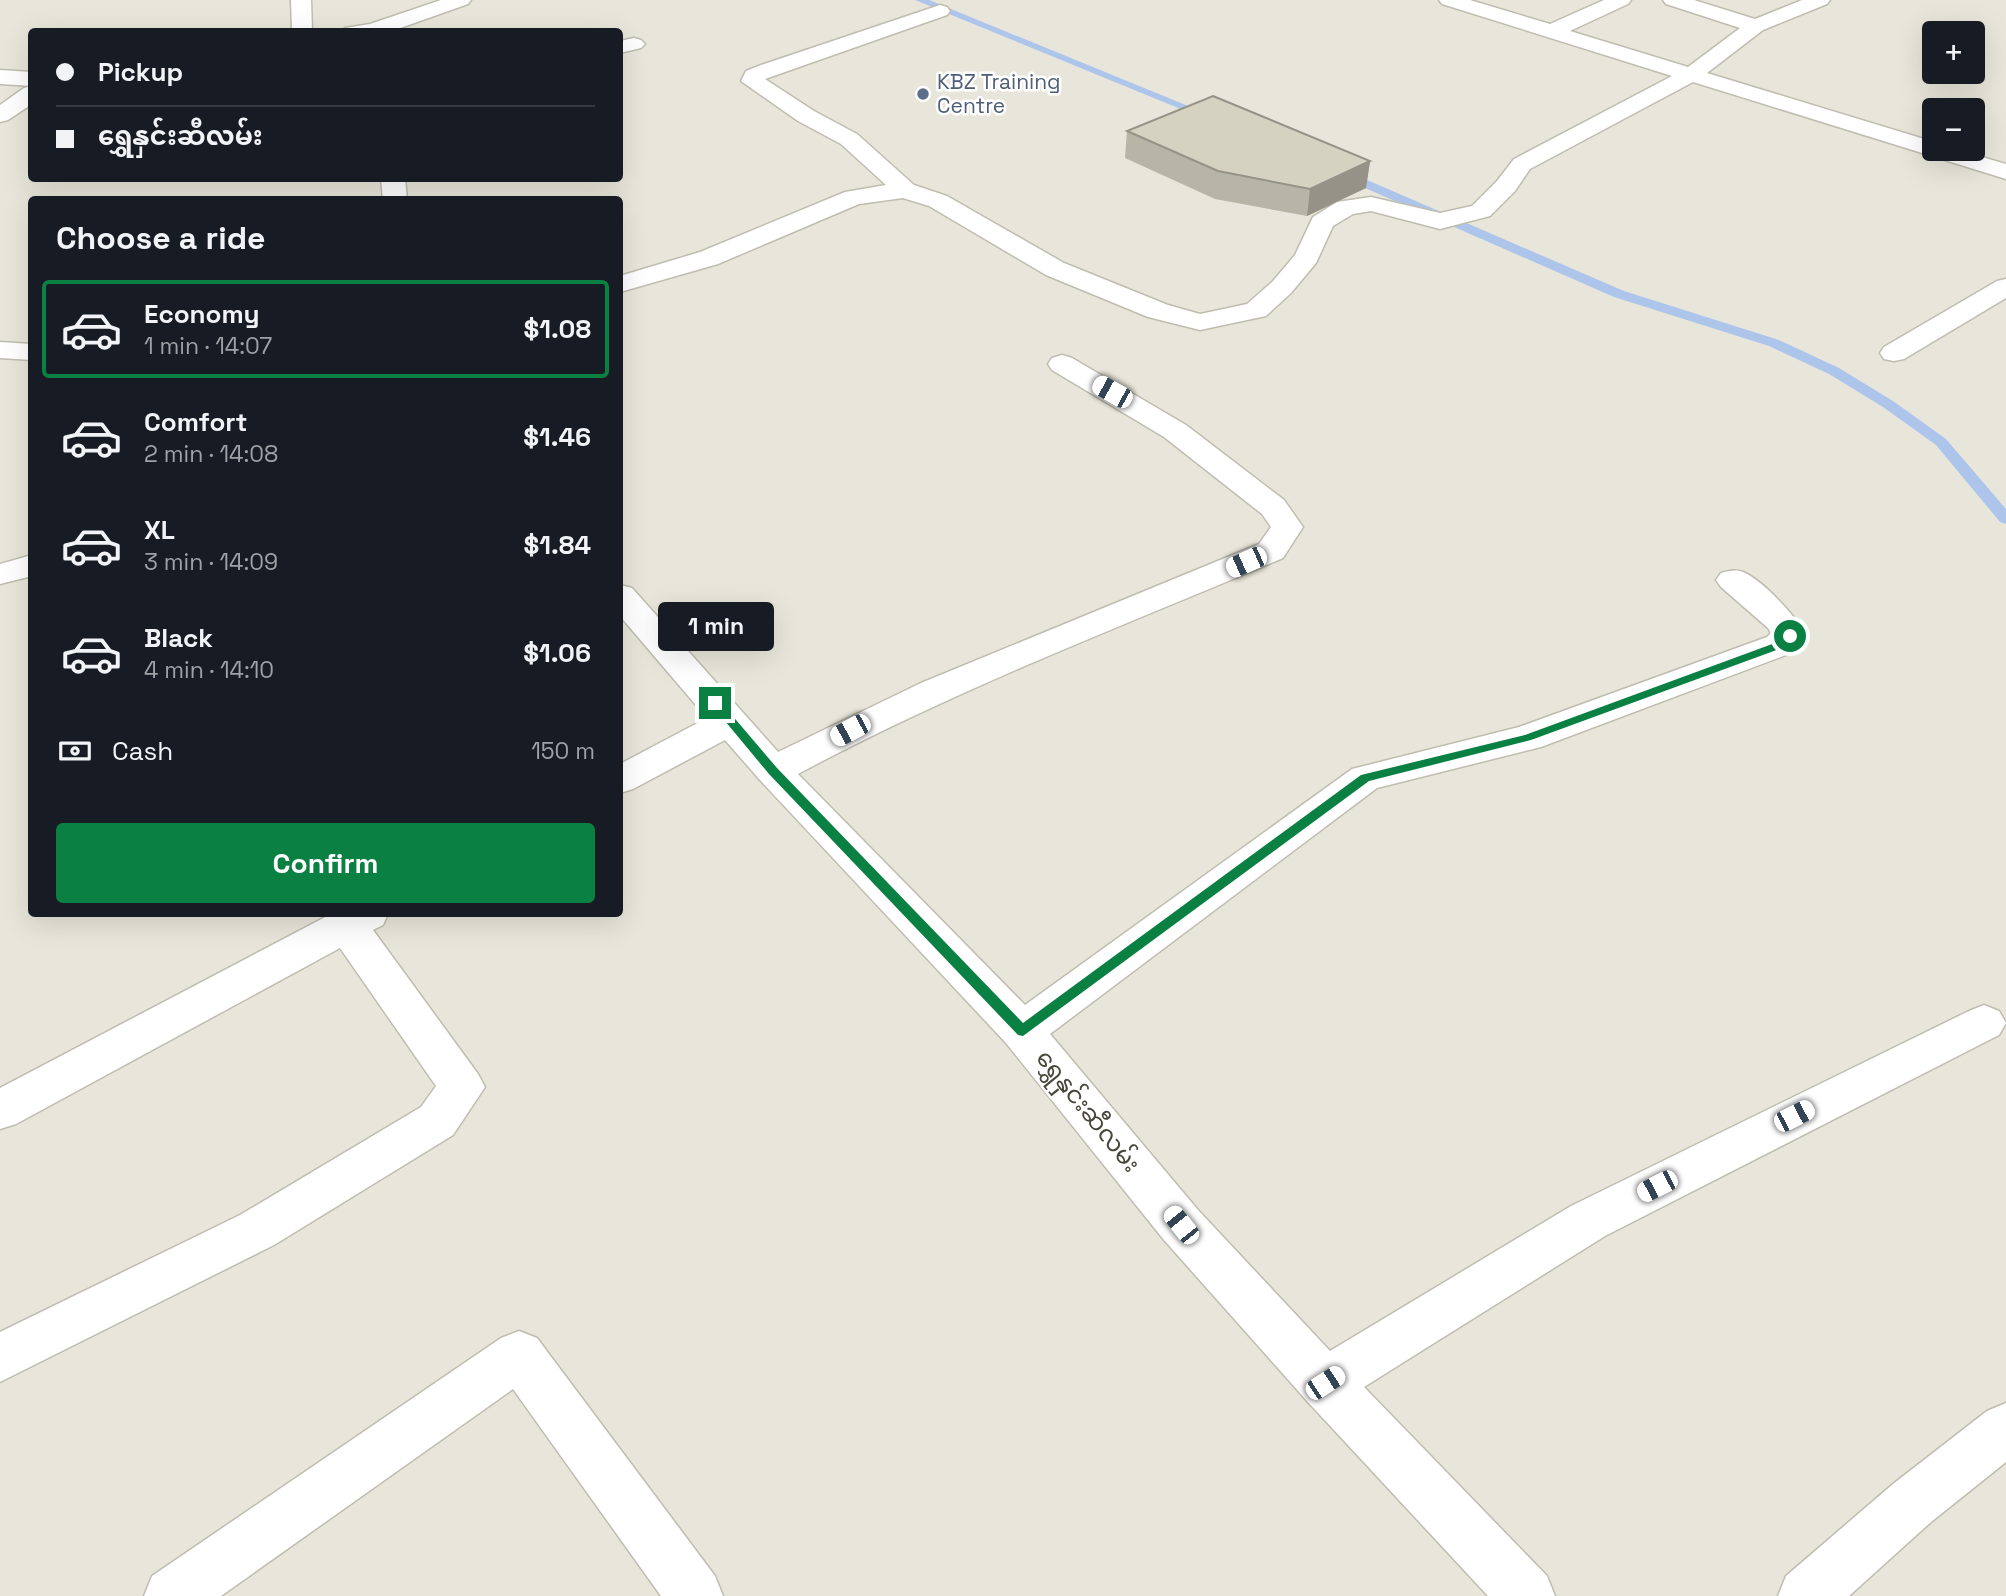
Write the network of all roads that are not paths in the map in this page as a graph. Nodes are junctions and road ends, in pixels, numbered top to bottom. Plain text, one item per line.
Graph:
1 (301, 0) edge
2 (461, 0) edge
3 (1449, 0) edge
4 (1621, 0) edge
5 (1674, 0) edge
6 (1820, 0) edge
7 (940, 11) dead end
8 (1756, 26) junction
9 (302, 28) edge
10 (375, 28) edge
11 (1552, 31) junction
12 (1692, 74) junction
13 (0, 77) edge
14 (28, 79) edge
15 (28, 96) edge
16 (0, 115) edge
17 (2006, 172) edge
18 (905, 190) junction
19 (623, 283) edge
20 (2006, 287) edge
21 (0, 350) edge
22 (28, 352) edge
23 (1894, 353) dead end
24 (1062, 364) dead end
25 (28, 566) edge
26 (0, 574) edge
27 (1733, 580) dead end
28 (623, 598) edge
29 (732, 721) junction
30 (773, 771) junction
31 (623, 778) edge
32 (356, 919) edge
33 (1984, 1023) dead end
34 (1023, 1031) junction
35 (0, 1110) edge
36 (0, 1358) edge
37 (1325, 1383) junction
38 (2006, 1429) edge
39 (173, 1596) edge
40 (695, 1596) edge
41 (1527, 1596) edge
42 (1806, 1596) edge

1 - 9 street
2 - 10 street
3 - 11 street
4 - 11 street
5 - 8 street
6 - 8 street
7 - 18 street
8 - 12 street
11 - 12 street
12 - 17 street
12 - 18 street
13 - 14 street
15 - 16 street
18 - 19 street
20 - 23 street
21 - 22 street
24 - 30 street
25 - 26 street
27 - 34 street
28 - 29 street, ရွှေနှင်းဆီလမ်း
29 - 30 street, ရွှေနှင်းဆီလမ်း
29 - 31 street
30 - 34 street, ရွှေနှင်းဆီလမ်း
32 - 35 street
32 - 36 street
33 - 37 street
34 - 37 street, ရွှေနှင်းဆီလမ်း
37 - 41 street, ရွှေနှင်းဆီလမ်း
38 - 42 street
39 - 40 street

